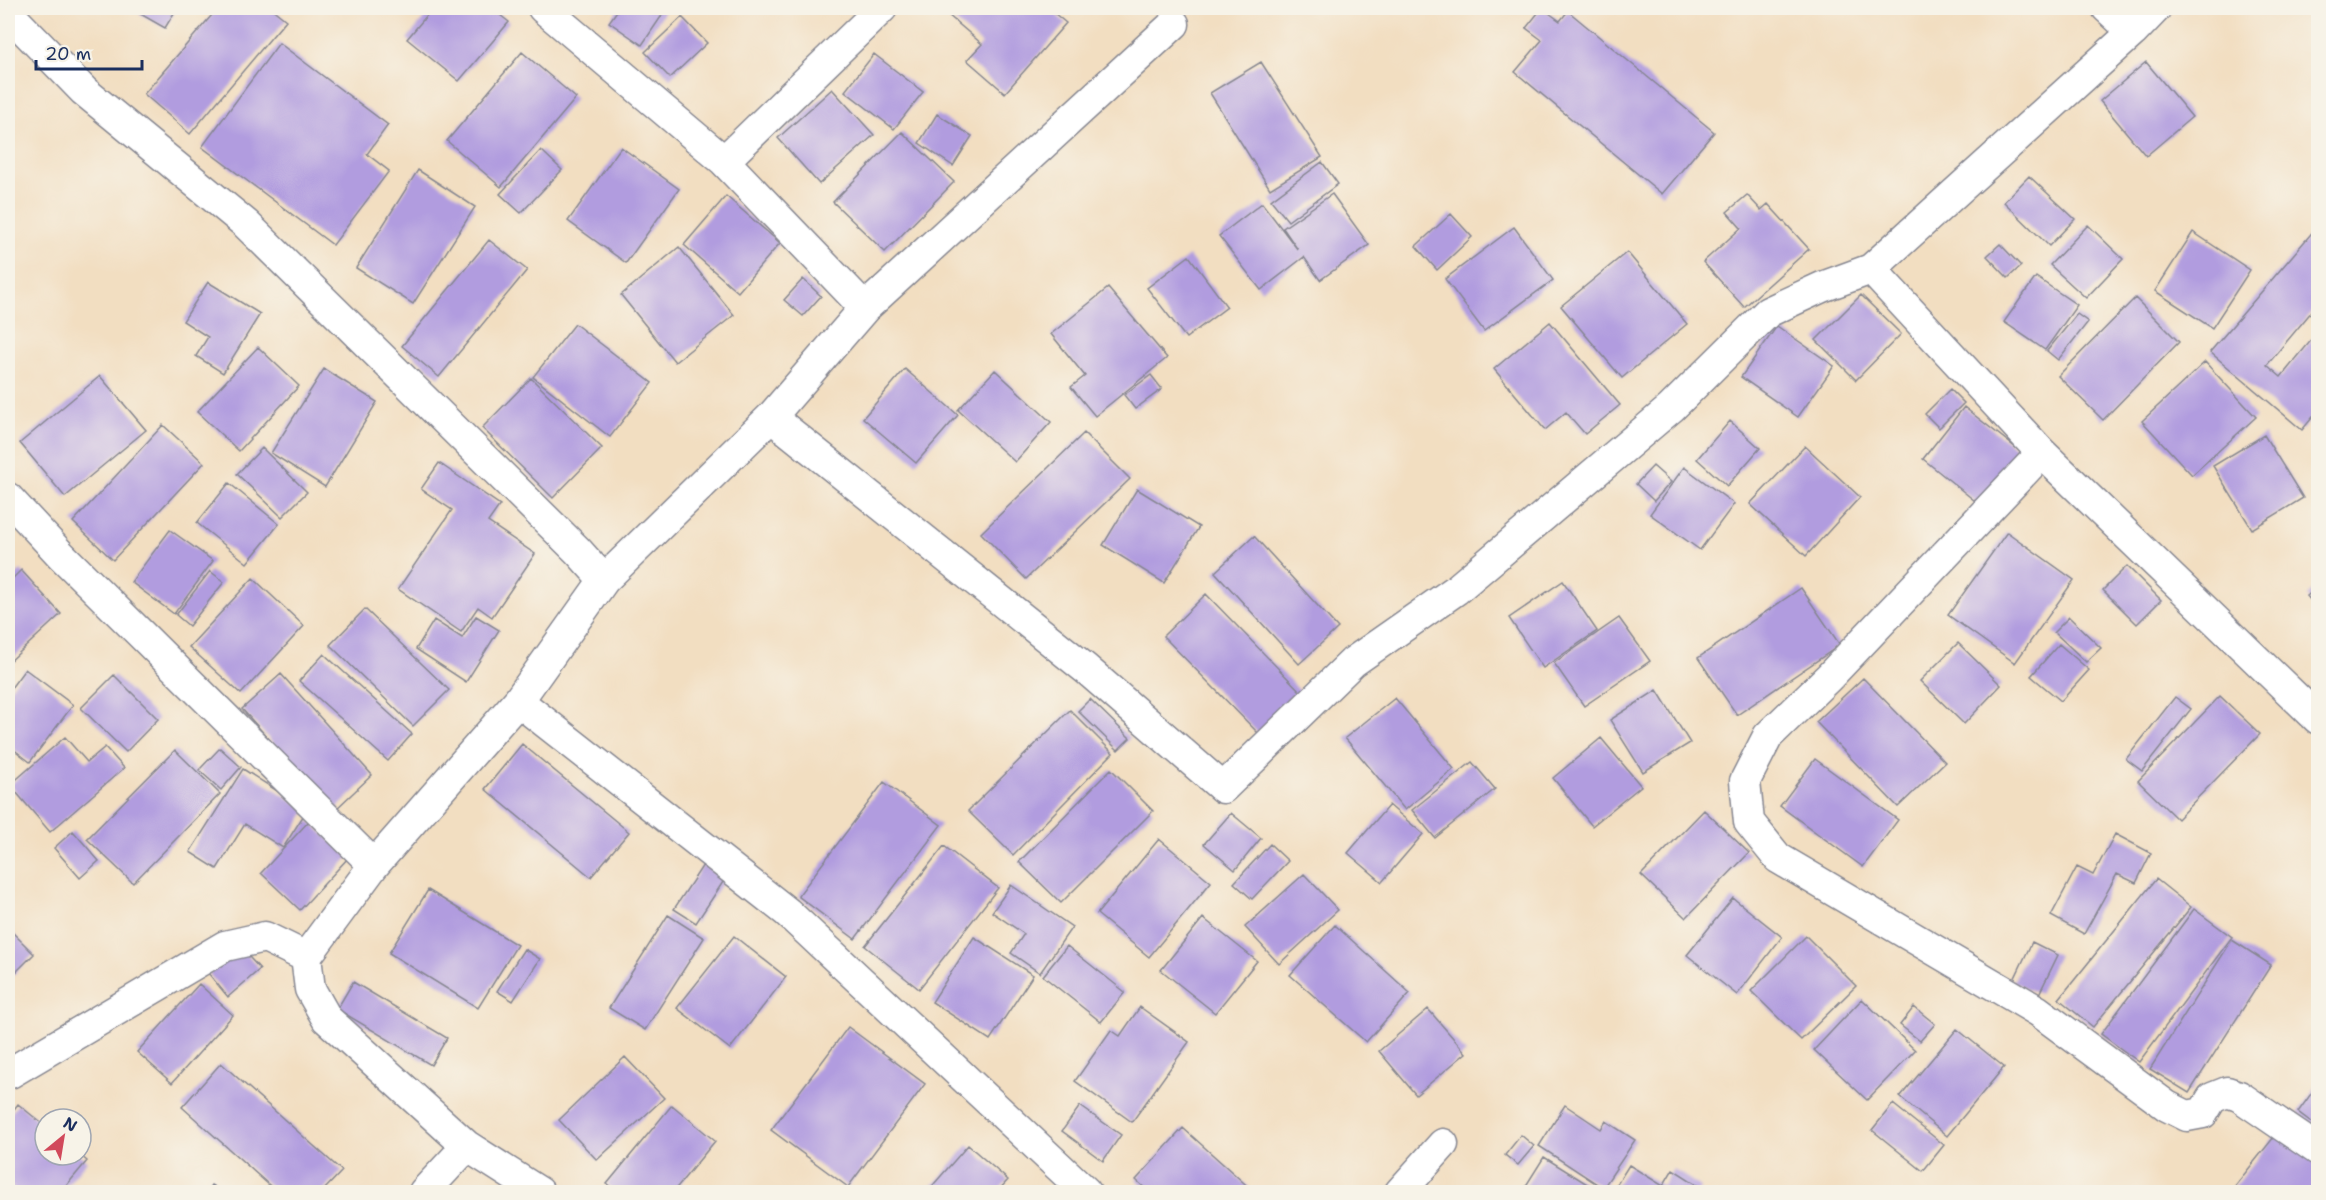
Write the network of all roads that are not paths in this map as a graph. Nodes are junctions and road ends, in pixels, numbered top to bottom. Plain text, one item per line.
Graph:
1 (543, 8) edge
2 (882, 8) edge
3 (2107, 8) edge
4 (2156, 8) edge
5 (8, 13) edge
6 (1174, 24) dead end
7 (2133, 32) junction
8 (724, 161) junction
9 (1871, 269) junction
10 (864, 308) junction
11 (771, 417) junction
12 (2042, 453) junction
13 (8, 498) edge
14 (604, 580) junction
15 (518, 701) junction
16 (2319, 719) edge
17 (374, 865) junction
18 (306, 957) junction
19 (8, 1073) edge
20 (1443, 1144) dead end
21 (467, 1146) junction
22 (2319, 1150) edge
23 (424, 1192) edge
24 (539, 1192) edge
25 (1086, 1192) edge
26 (1400, 1192) edge

1 - 8 street
2 - 8 street
3 - 7 street
4 - 7 street
5 - 14 street
6 - 10 street
7 - 9 street
8 - 10 street
9 - 11 street
9 - 12 street
10 - 11 street
11 - 14 street
12 - 16 street
12 - 22 street
13 - 17 street
14 - 15 street
15 - 17 street
15 - 25 street
17 - 18 street
18 - 19 street
18 - 21 street
20 - 26 street
21 - 23 street
21 - 24 street

